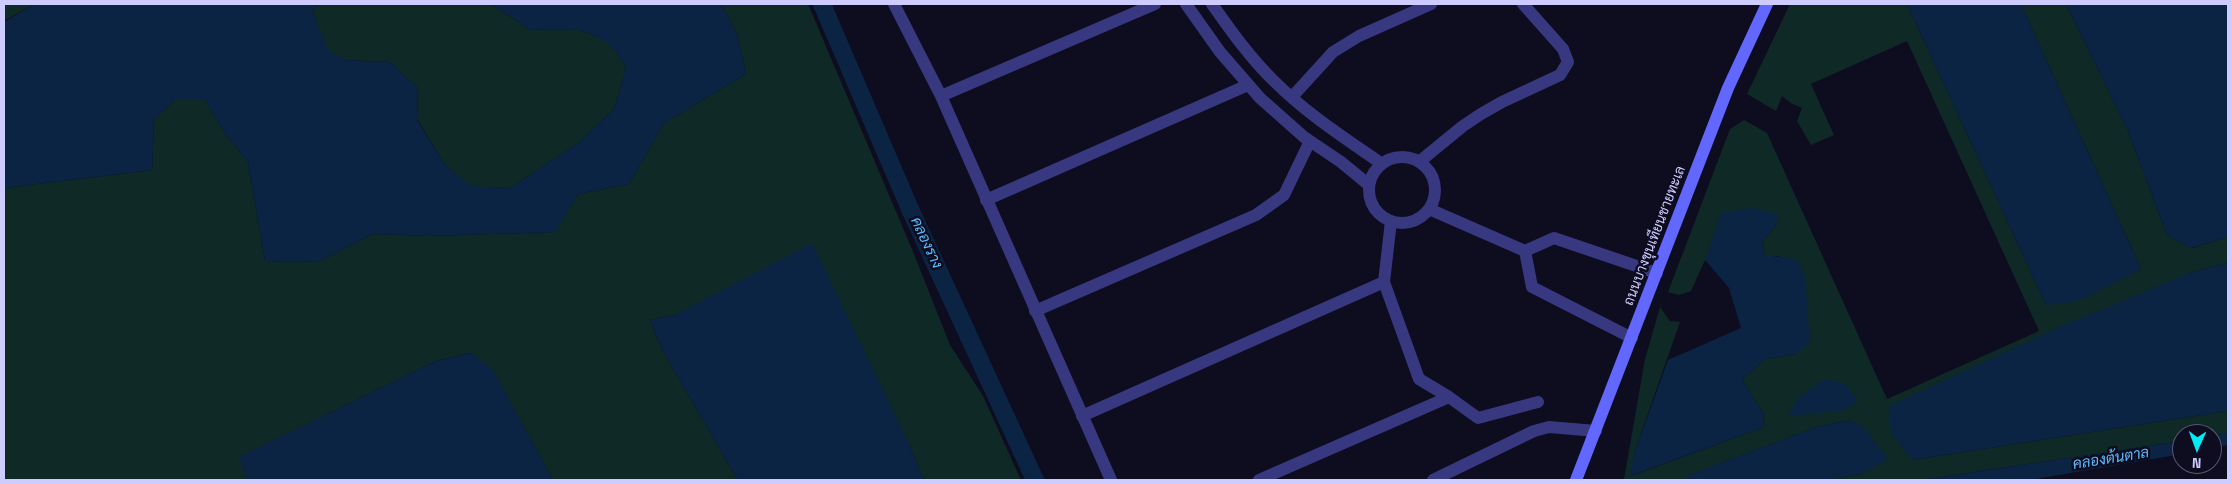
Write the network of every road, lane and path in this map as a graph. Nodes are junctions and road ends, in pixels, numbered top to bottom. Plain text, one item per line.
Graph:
1 (894, 4) edge
2 (1155, 4) edge
3 (1186, 4) edge
4 (1212, 4) edge
5 (1431, 4) edge
6 (1523, 4) edge
7 (1767, 4) edge
8 (1248, 85) junction
9 (941, 96) junction
10 (1292, 96) junction
11 (1310, 141) junction
12 (1419, 162) junction
13 (1382, 164) junction
14 (1369, 185) junction
15 (986, 200) junction
16 (1429, 209) junction
17 (1391, 221) junction
18 (1525, 251) junction
19 (1657, 272) junction
20 (1384, 282) junction
21 (1035, 311) junction
22 (1632, 338) junction
23 (1449, 397) junction
24 (1538, 402) dead end
25 (1082, 416) junction
26 (1596, 431) junction
27 (1111, 480) edge
28 (1258, 480) edge
29 (1433, 480) edge
30 (1576, 480) edge

1 - 9 street
2 - 9 street
3 - 8 street
4 - 10 street
5 - 10 street
6 - 12 street
7 - 19 main road, ถนนบางขุนเทียนชายทะเล
8 - 11 street
8 - 15 street
9 - 15 street
10 - 13 street
11 - 14 street
11 - 21 street
12 - 13 street
12 - 16 street
13 - 14 street
14 - 17 street
15 - 21 street
16 - 17 street
16 - 18 street
17 - 20 street
18 - 19 street
18 - 22 street
19 - 22 main road, ถนนบางขุนเทียนชายทะเล
20 - 23 street
20 - 25 street
21 - 25 street
22 - 26 main road, ถนนบางขุนเทียนชายทะเล
23 - 24 street
23 - 28 street
25 - 27 street
26 - 29 street
26 - 30 main road, ถนนบางขุนเทียนชายทะเล

